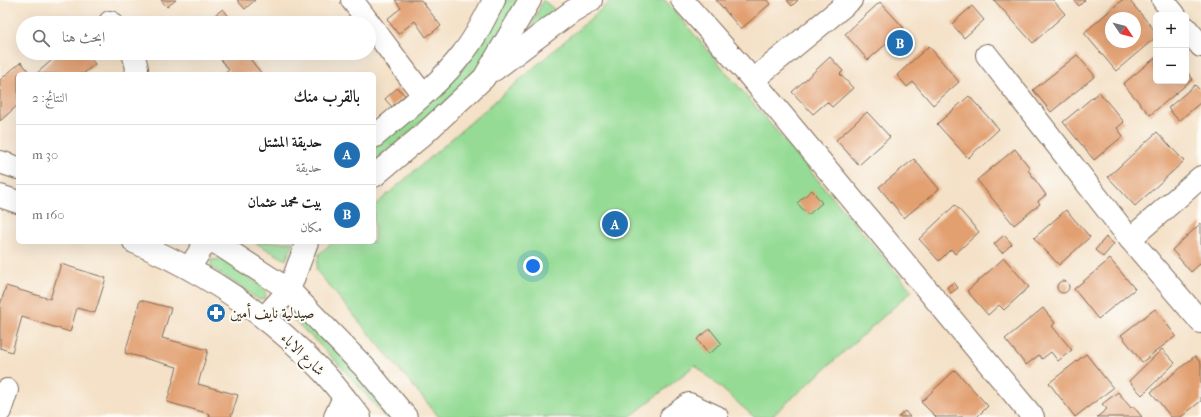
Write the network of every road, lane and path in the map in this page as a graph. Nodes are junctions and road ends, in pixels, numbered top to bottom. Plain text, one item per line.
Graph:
1 (352, 0) edge
2 (494, 0) edge
3 (530, 0) edge
4 (591, 0) edge
5 (682, 0) edge
6 (851, 0) edge
7 (1163, 0) edge
8 (563, 6) edge
9 (1173, 12) edge
10 (364, 16) edge
11 (376, 32) edge
12 (1189, 32) edge
13 (1201, 46) edge
14 (987, 54) dead end
15 (136, 60) edge
16 (136, 72) edge
17 (484, 78) junction
18 (753, 80) junction
19 (423, 95) junction
20 (376, 135) edge
21 (0, 162) edge
22 (16, 167) edge
23 (376, 174) edge
24 (1201, 177) edge
25 (0, 196) edge
26 (16, 201) edge
27 (1130, 239) junction
28 (138, 244) edge
29 (205, 244) edge
30 (218, 244) edge
31 (306, 244) edge
32 (189, 268) junction
33 (289, 290) junction
34 (264, 318) junction
35 (1201, 322) edge
36 (7, 390) dead end
37 (344, 397) junction
38 (0, 411) edge
39 (1022, 413) edge
40 (335, 417) edge
41 (360, 417) edge
42 (406, 417) edge
43 (671, 417) edge
44 (717, 417) edge

1 - 10 street
2 - 19 street
3 - 17 street
4 - 8 street
5 - 18 street
6 - 18 street
7 - 9 street
8 - 17 street
11 - 19 street
12 - 13 street
14 - 27 street
15 - 16 street
17 - 23 street
18 - 39 street
19 - 20 street
21 - 22 street
24 - 27 street
25 - 26 street
27 - 35 street
28 - 32 street, شارع الاباء
29 - 32 street
30 - 33 street
31 - 33 street
32 - 34 street, شارع الاباء
33 - 34 street
33 - 42 street
34 - 37 street, شارع الاباء
36 - 38 street
37 - 40 street
37 - 41 street, شارع الاباء
43 - 44 street

